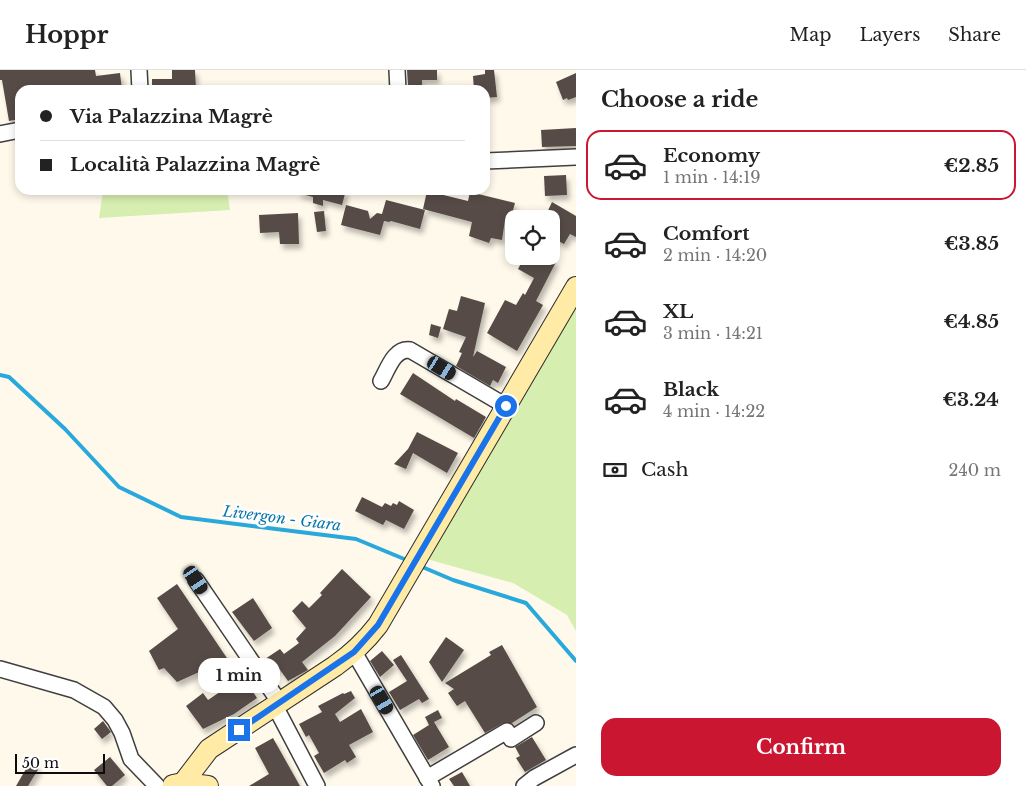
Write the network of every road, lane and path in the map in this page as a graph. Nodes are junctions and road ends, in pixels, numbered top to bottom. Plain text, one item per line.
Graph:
1 (139, 70) edge
2 (397, 70) edge
3 (140, 85) edge
4 (398, 85) edge
5 (15, 131) edge
6 (0, 134) edge
7 (576, 157) edge
8 (490, 161) edge
9 (576, 287) edge
10 (381, 381) dead end
11 (506, 406) junction
12 (196, 580) dead end
13 (354, 652) junction
14 (0, 669) edge
15 (277, 705) junction
16 (536, 723) dead end
17 (576, 755) edge
18 (430, 782) edge
19 (181, 785) edge
20 (157, 786) edge
21 (208, 786) edge
22 (317, 786) edge
23 (524, 786) edge

1 - 3 street
2 - 4 street
5 - 6 street
7 - 8 street
9 - 11 street
10 - 11 street
11 - 13 street
12 - 15 street
13 - 15 street
13 - 18 street
14 - 20 street
15 - 19 street
15 - 22 street
16 - 18 street
17 - 23 street
19 - 21 street

